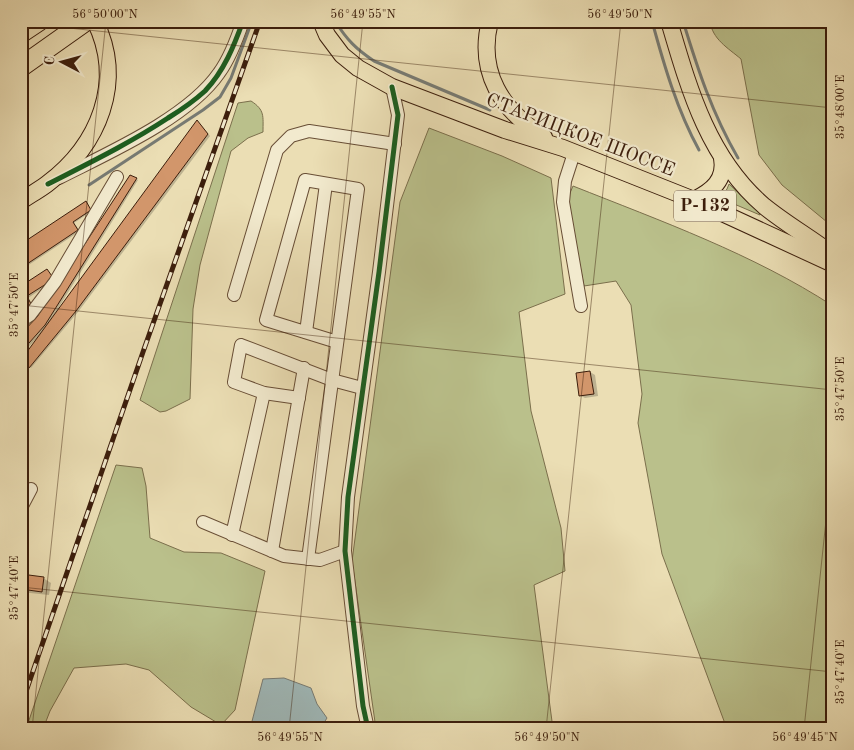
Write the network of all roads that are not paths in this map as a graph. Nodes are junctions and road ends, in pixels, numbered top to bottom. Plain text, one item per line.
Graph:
1 (39, 21) edge
2 (86, 21) edge
3 (95, 21) edge
4 (243, 21) edge
5 (322, 21) edge
6 (490, 21) edge
7 (669, 21) edge
8 (21, 34) edge
9 (21, 67) edge
10 (392, 87) junction
11 (395, 144) junction
12 (569, 150) junction
13 (722, 158) junction
14 (117, 177) dead end
15 (48, 184) junction
16 (326, 184) junction
17 (694, 200) junction
18 (21, 201) edge
19 (833, 255) edge
20 (833, 264) edge
21 (234, 295) dead end
22 (581, 306) dead end
23 (21, 321) edge
24 (306, 332) junction
25 (337, 342) junction
26 (304, 368) junction
27 (332, 380) junction
28 (362, 388) junction
29 (264, 393) junction
30 (299, 398) junction
31 (31, 489) dead end
32 (21, 508) edge
33 (203, 522) dead end
34 (232, 535) junction
35 (345, 551) junction
36 (272, 552) junction
37 (308, 559) junction
38 (368, 729) edge

1 - 8 highway
2 - 9 highway
3 - 15 main road
4 - 15 street
5 - 10 main road, СТАРИЦКОЕ ШОССЕ
6 - 12 main road
7 - 13 main road
10 - 11 street
10 - 12 main road, СТАРИЦКОЕ ШОССЕ / Р-132
11 - 21 street
11 - 28 street
12 - 17 main road, СТАРИЦКОЕ ШОССЕ / Р-132
12 - 22 street
13 - 17 main road
13 - 19 main road
14 - 23 street
15 - 18 main road
16 - 24 street
16 - 24 street
16 - 25 street
17 - 20 main road, СТАРИЦКОЕ ШОССЕ / Р-132
24 - 25 street
25 - 27 street
26 - 27 street
26 - 29 street
26 - 30 street
27 - 28 street
27 - 37 street
28 - 35 street
29 - 30 street
29 - 34 street
30 - 36 street
31 - 32 street
33 - 34 street
34 - 36 street
35 - 37 street
35 - 38 street
36 - 37 street

